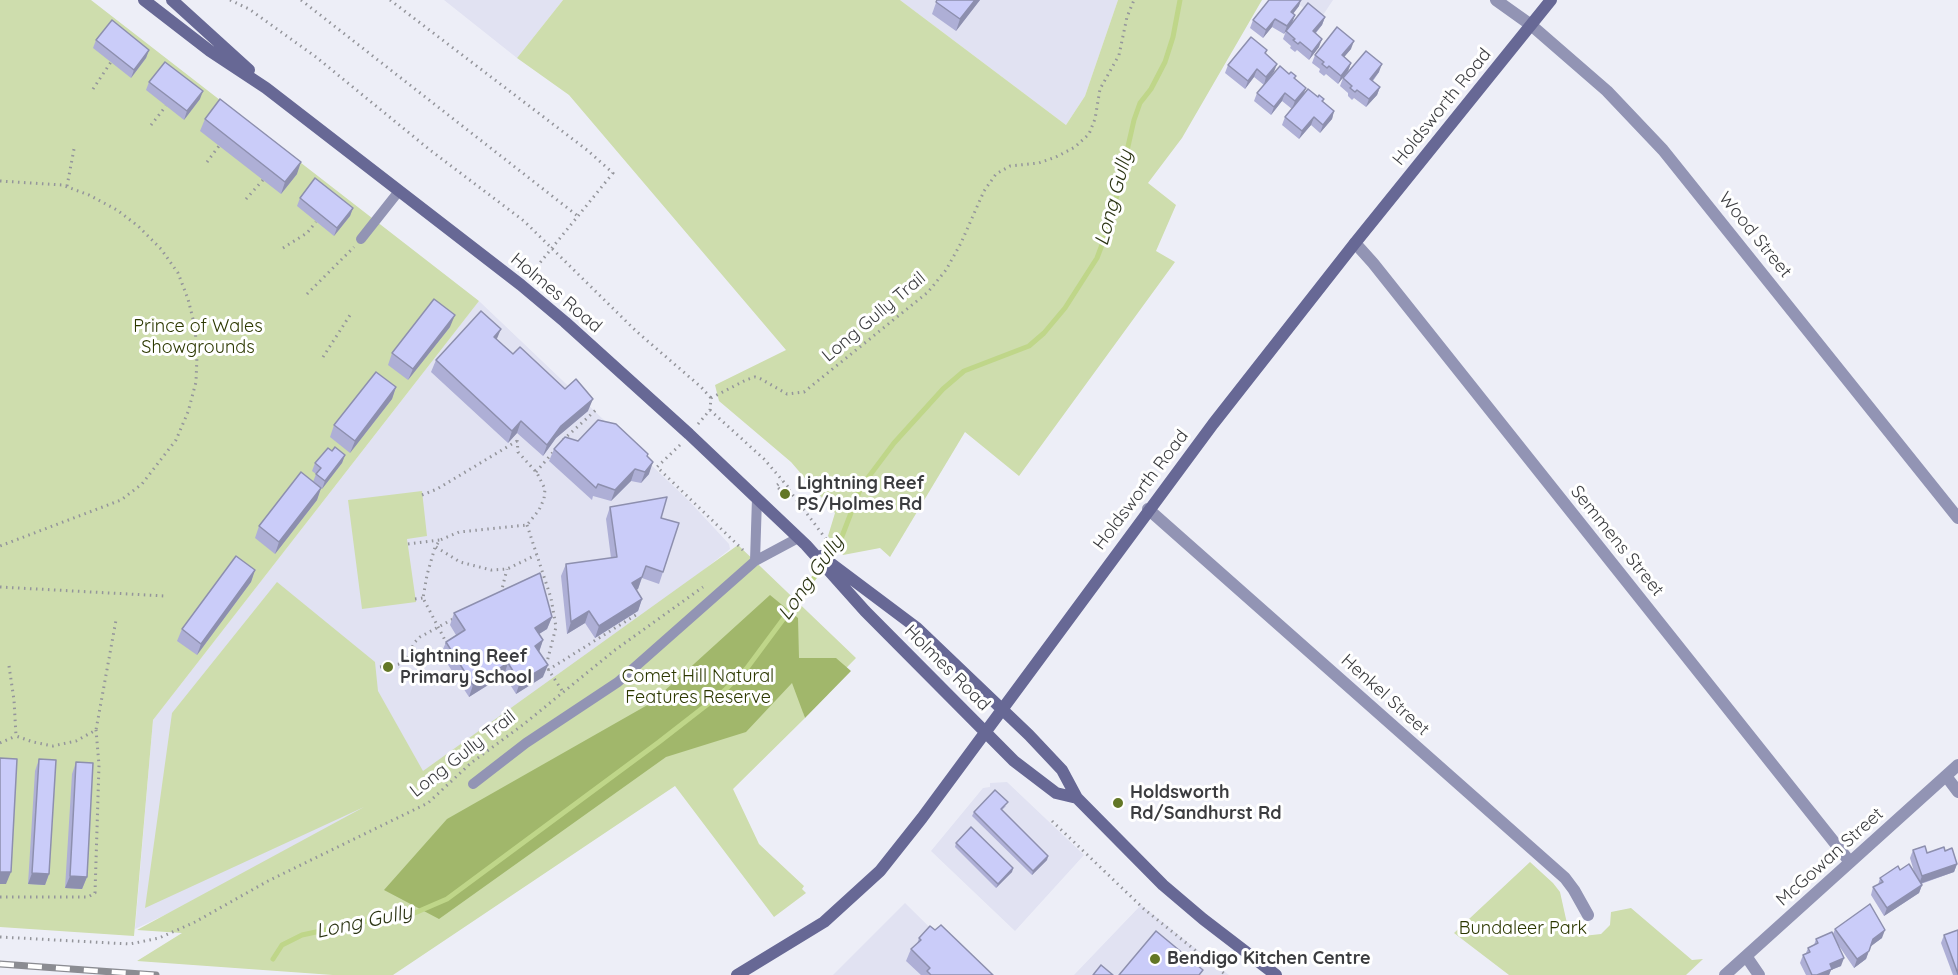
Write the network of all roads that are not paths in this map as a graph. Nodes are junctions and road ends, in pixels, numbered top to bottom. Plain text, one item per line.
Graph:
1 (144, 0) edge
2 (172, 0) edge
3 (1496, 0) edge
4 (1551, 0) edge
5 (1531, 25) junction
6 (266, 88) junction
7 (399, 191) junction
8 (361, 239) road end
9 (1355, 243) junction
10 (757, 498) junction
11 (1148, 509) junction
12 (1958, 518) edge
13 (802, 541) junction
14 (755, 561) junction
15 (833, 571) junction
16 (1002, 708) junction
17 (986, 732) junction
18 (1958, 765) edge
19 (1946, 776) junction
20 (472, 784) dead end
21 (1958, 792) edge
22 (1077, 798) junction
23 (1850, 862) junction
24 (1588, 915) dead end
25 (1746, 956) junction
26 (738, 975) edge
27 (1276, 975) edge
28 (1725, 975) edge
29 (1760, 975) edge

1 - 6 main road, Holmes Road
2 - 6 main road, Holmes Road
3 - 5 street, Wood Street
4 - 5 main road, Holdsworth Road
5 - 9 main road, Holdsworth Road
5 - 12 street, Wood Street
6 - 7 main road, Holmes Road
7 - 8 lane
7 - 10 main road, Holmes Road
9 - 11 main road, Holdsworth Road
9 - 23 street, Semmens Street
10 - 13 main road, Holmes Road
10 - 14 lane
11 - 16 main road, Holdsworth Road
11 - 24 street, Henkel Street
13 - 14 lane
13 - 15 main road, Holmes Road
14 - 20 lane
15 - 16 main road, Holmes Road
15 - 17 main road, Holmes Road
16 - 17 main road, Holdsworth Road
16 - 22 main road, Holmes Road
17 - 22 main road, Holmes Road
17 - 26 main road, Holdsworth Road
18 - 19 street, McGowan Street
19 - 21 street
19 - 23 street, McGowan Street
22 - 27 main road, Holmes Road
23 - 25 street, McGowan Street
25 - 28 street, McGowan Street
25 - 29 street

